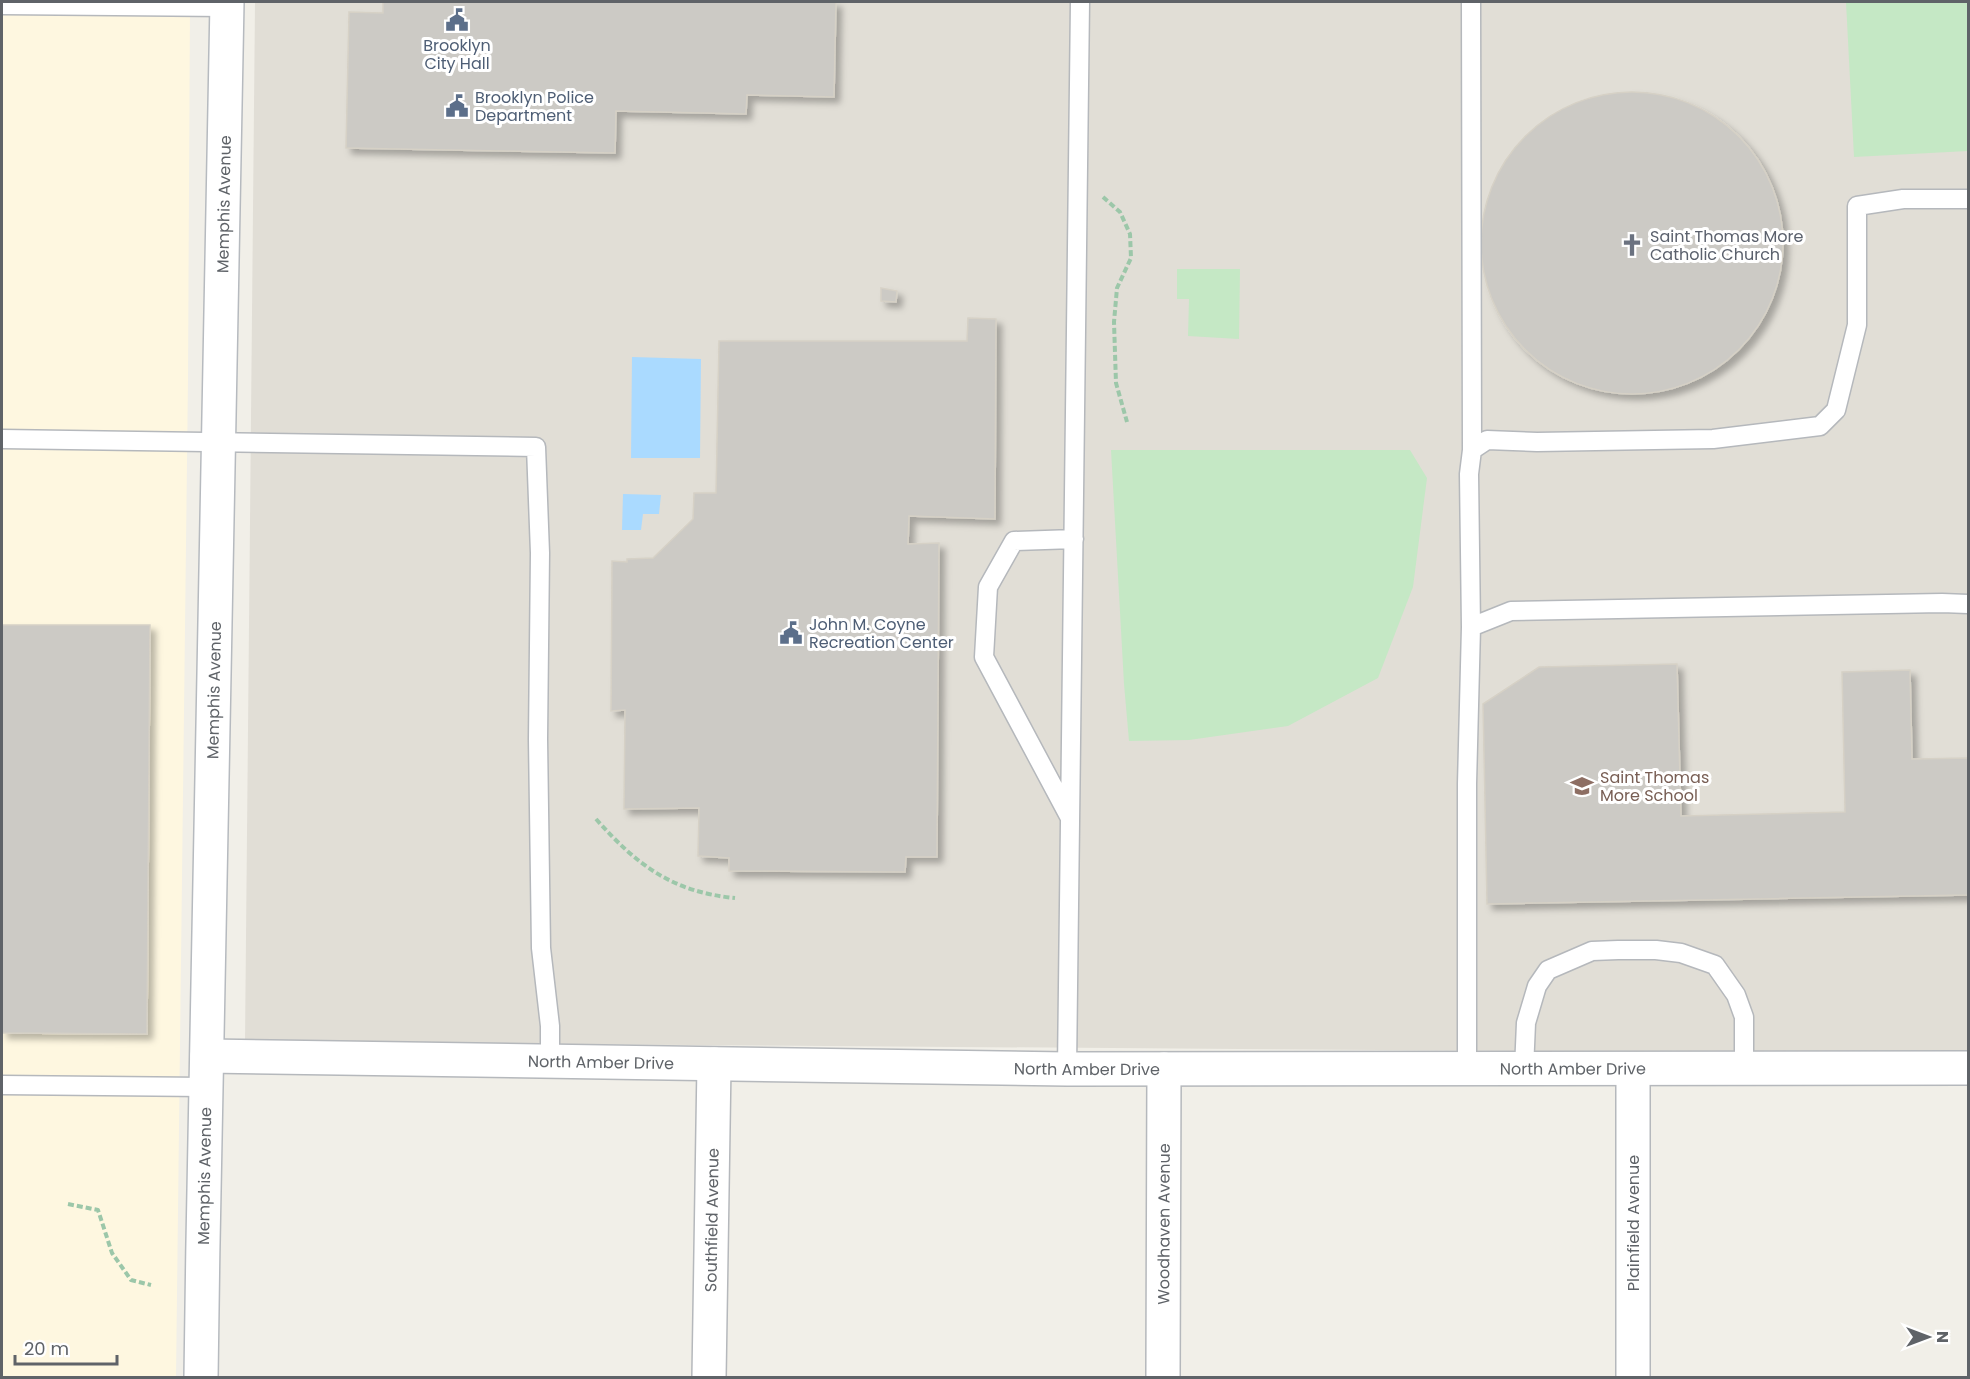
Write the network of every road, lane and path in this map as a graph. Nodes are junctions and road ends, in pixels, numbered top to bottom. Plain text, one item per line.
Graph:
1 (1080, 2) edge
2 (1471, 2) edge
3 (227, 4) edge
4 (2, 5) edge
5 (1103, 197) dead end
6 (1968, 199) edge
7 (1126, 422) dead end
8 (2, 439) edge
9 (220, 441) junction
10 (1472, 450) junction
11 (1074, 539) junction
12 (1968, 604) edge
13 (1471, 627) junction
14 (596, 819) dead end
15 (1071, 820) junction
16 (735, 898) dead end
17 (550, 1060) junction
18 (714, 1064) junction
19 (1968, 1068) edge
20 (1067, 1069) junction
21 (1164, 1069) junction
22 (1467, 1069) junction
23 (1524, 1069) junction
24 (1634, 1069) junction
25 (1744, 1069) junction
26 (206, 1071) junction
27 (2, 1085) edge
28 (68, 1204) dead end
29 (151, 1286) dead end
30 (201, 1377) edge
31 (709, 1377) edge
32 (1163, 1377) edge
33 (1634, 1377) edge

1 - 11 lane
2 - 10 lane
3 - 4 lane
3 - 9 street, Memphis Avenue
5 - 7 path
6 - 10 lane
8 - 9 lane
9 - 17 lane
9 - 26 street, Memphis Avenue
10 - 13 lane
11 - 15 lane
11 - 15 lane
12 - 13 lane
13 - 22 lane
14 - 16 path
15 - 20 lane
17 - 18 street, North Amber Drive
17 - 26 street, North Amber Drive
18 - 20 street, North Amber Drive
18 - 31 street, Southfield Avenue
19 - 25 street, North Amber Drive
20 - 21 street, North Amber Drive
21 - 22 street, North Amber Drive
21 - 32 street, Woodhaven Avenue
22 - 23 street, North Amber Drive
23 - 24 street, North Amber Drive
23 - 25 lane
24 - 25 street, North Amber Drive
24 - 33 street, Plainfield Avenue
26 - 27 lane
26 - 30 street, Memphis Avenue
28 - 29 path

